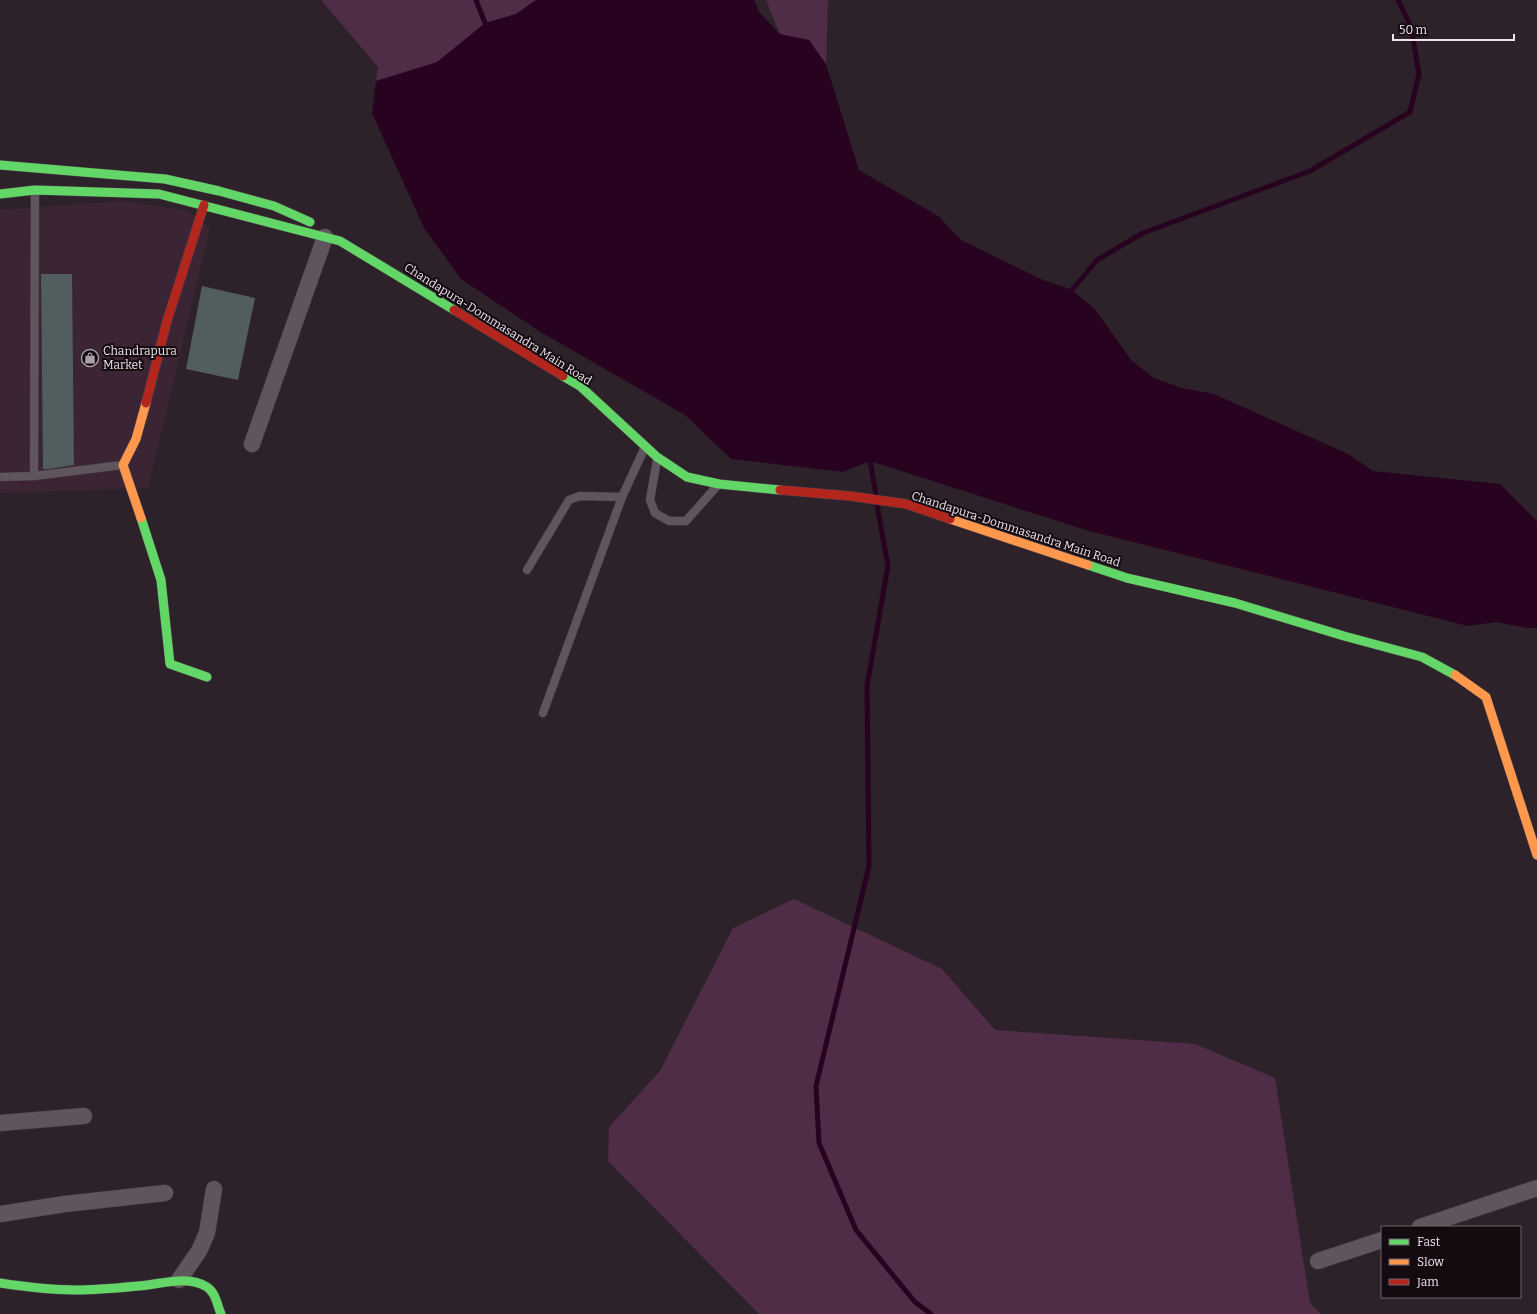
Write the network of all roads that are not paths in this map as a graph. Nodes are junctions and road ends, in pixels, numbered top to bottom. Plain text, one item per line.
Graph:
1 (0, 165) edge
2 (35, 190) junction
3 (0, 194) edge
4 (204, 205) junction
5 (333, 239) junction
6 (252, 444) dead end
7 (645, 446) junction
8 (657, 457) junction
9 (123, 465) junction
10 (34, 476) junction
11 (0, 477) edge
12 (719, 484) junction
13 (622, 497) junction
14 (527, 570) dead end
15 (207, 677) dead end
16 (543, 713) dead end
17 (1537, 855) edge
18 (84, 1116) dead end
19 (0, 1123) edge
20 (1537, 1188) edge
21 (214, 1189) dead end
22 (165, 1193) dead end
23 (0, 1214) edge
24 (1423, 1226) edge
25 (1381, 1240) edge
26 (1318, 1261) dead end
27 (179, 1280) junction
28 (0, 1283) edge
29 (221, 1314) edge

1 - 5 main road
2 - 3 main road, Chandapura-Dommasandra Main Road
2 - 4 main road, Chandapura-Dommasandra Main Road
2 - 10 lane
4 - 5 main road, Chandapura-Dommasandra Main Road
4 - 9 main road
5 - 6 street
5 - 7 main road, Chandapura-Dommasandra Main Road
7 - 8 main road, Chandapura-Dommasandra Main Road
7 - 13 lane
8 - 12 main road, Chandapura-Dommasandra Main Road
8 - 12 lane
9 - 10 lane
9 - 15 main road
10 - 11 lane
12 - 17 main road, Chandapura-Dommasandra Main Road
13 - 14 lane
13 - 16 lane
18 - 19 street
20 - 24 street
21 - 27 street
22 - 23 street
25 - 26 street
27 - 28 main road
27 - 29 main road

